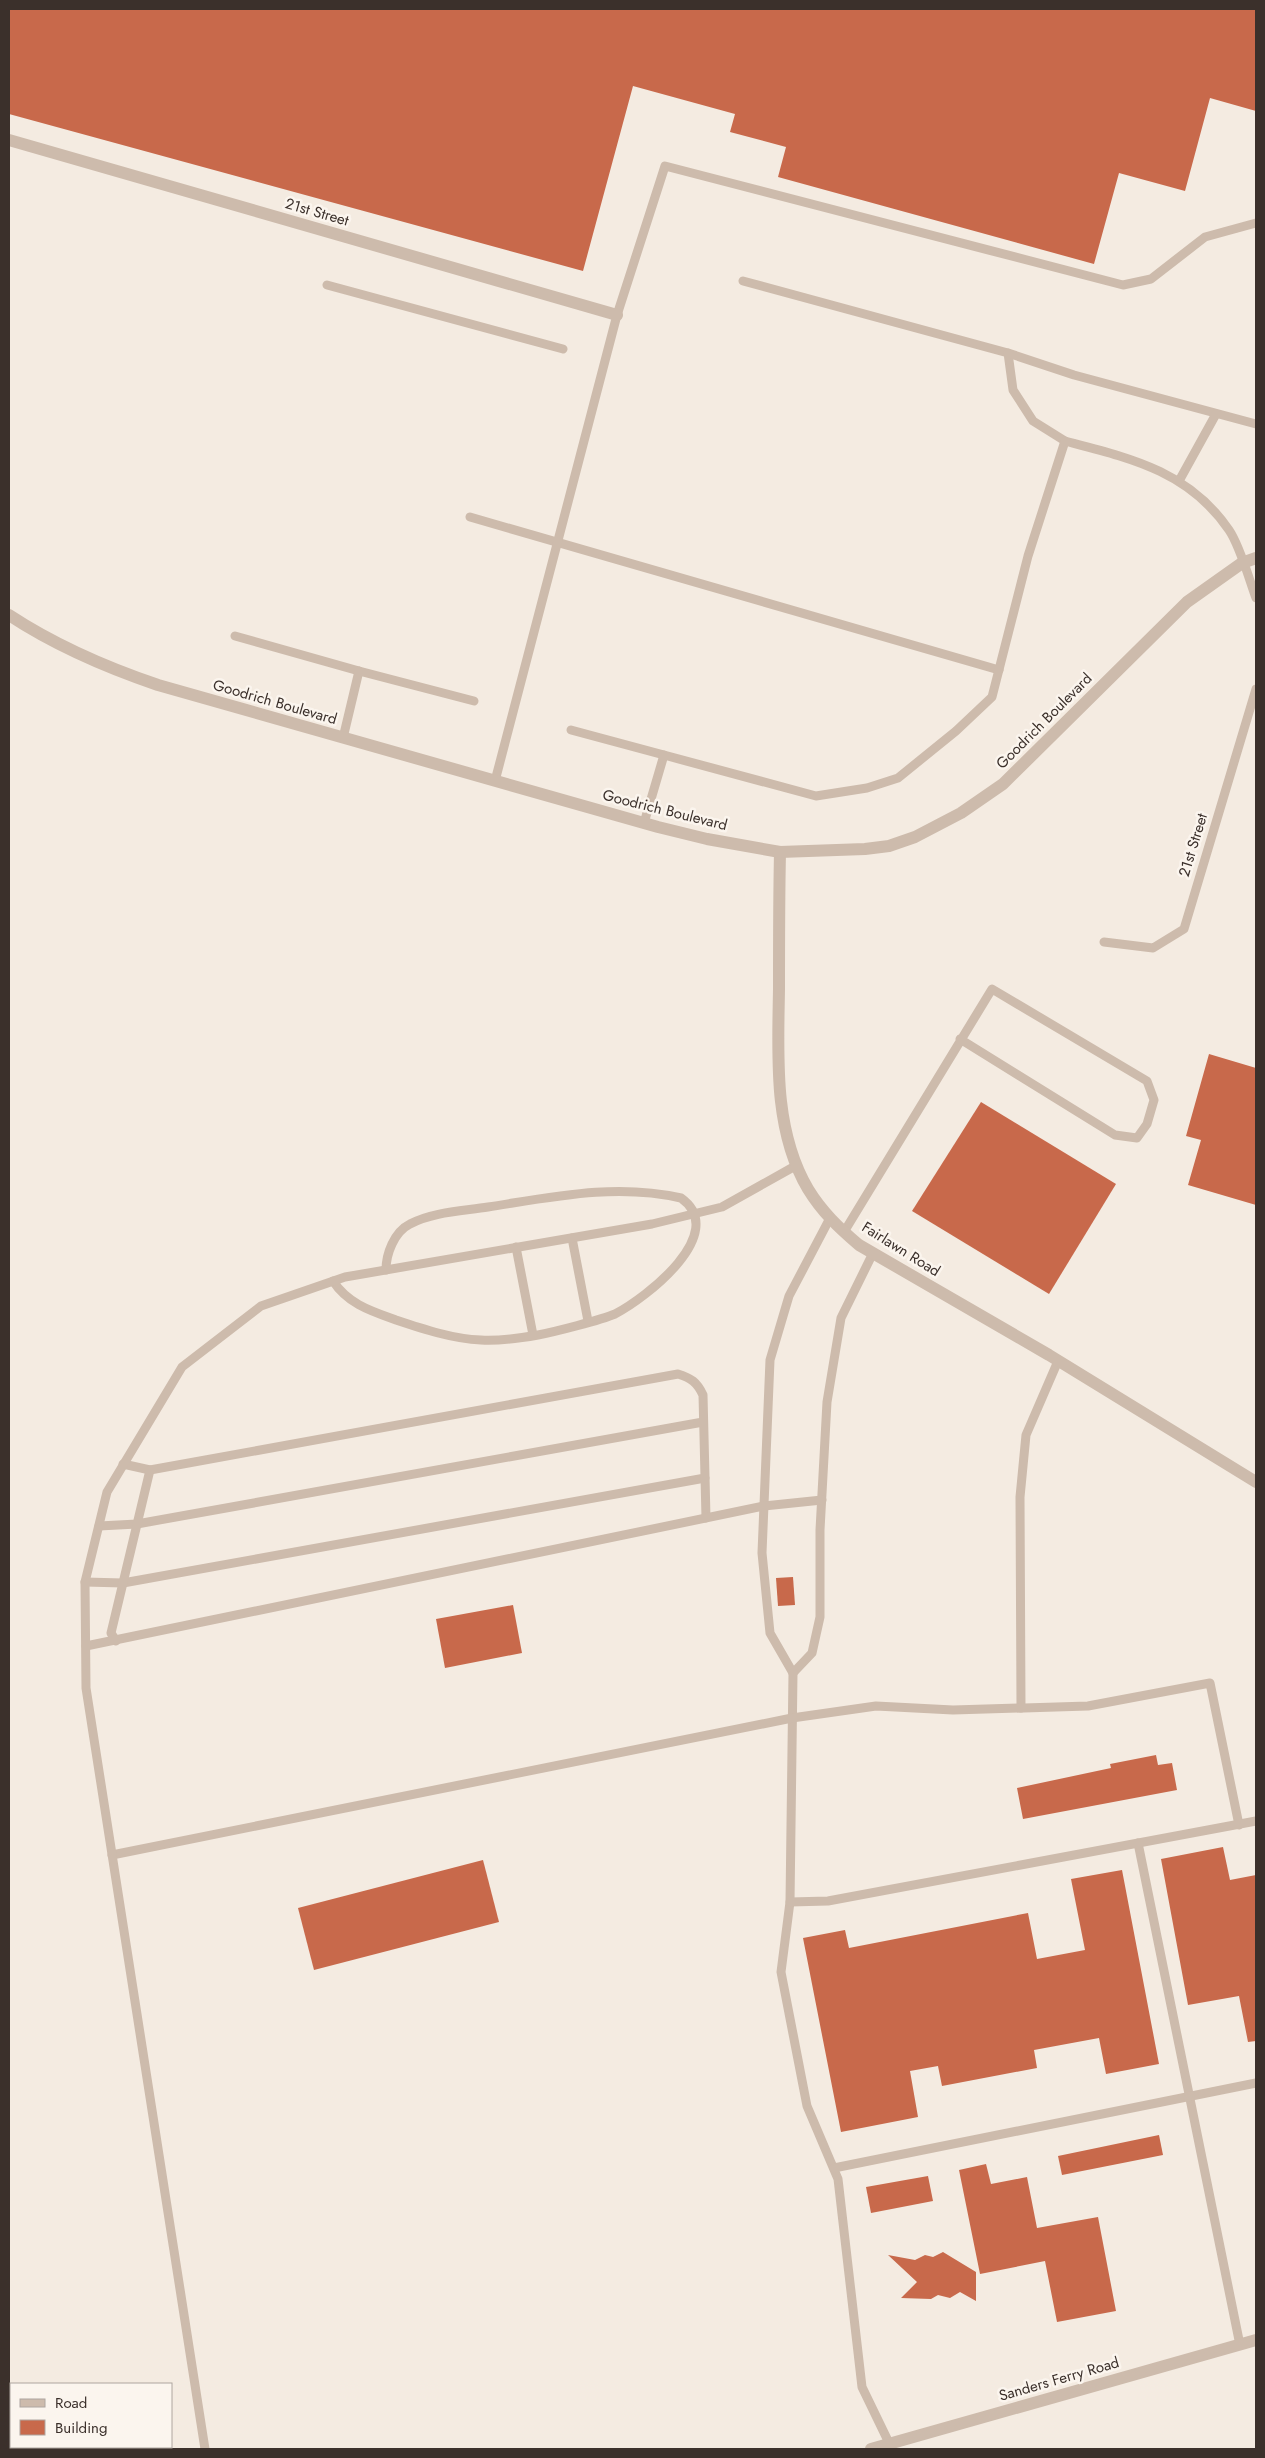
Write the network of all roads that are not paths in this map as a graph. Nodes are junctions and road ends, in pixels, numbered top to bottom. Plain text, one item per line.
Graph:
1 (9, 140) edge
2 (1256, 224) edge
3 (743, 281) dead end
4 (327, 285) dead end
5 (617, 315) junction
6 (563, 349) dead end
7 (1008, 353) junction
8 (1216, 414) junction
9 (1256, 424) edge
10 (1065, 441) junction
11 (1178, 481) junction
12 (470, 517) dead end
13 (557, 542) junction
14 (1256, 558) edge
15 (1242, 563) junction
16 (1256, 598) edge
17 (9, 616) edge
18 (235, 636) dead end
19 (999, 670) junction
20 (359, 671) junction
21 (1256, 690) edge
22 (474, 701) dead end
23 (572, 730) dead end
24 (343, 738) junction
25 (664, 755) junction
26 (495, 781) junction
27 (644, 823) junction
28 (780, 852) junction
29 (1104, 942) dead end
30 (960, 1039) junction
31 (797, 1165) junction
32 (693, 1214) junction
33 (830, 1218) junction
34 (844, 1232) junction
35 (572, 1238) junction
36 (516, 1247) junction
37 (873, 1253) junction
38 (386, 1270) junction
39 (333, 1281) junction
40 (588, 1321) junction
41 (533, 1335) junction
42 (1058, 1361) junction
43 (703, 1422) junction
44 (123, 1464) junction
45 (150, 1470) junction
46 (705, 1478) junction
47 (1256, 1482) edge
48 (822, 1500) junction
49 (764, 1506) junction
50 (706, 1518) junction
51 (137, 1524) junction
52 (99, 1526) junction
53 (85, 1582) junction
54 (123, 1583) junction
55 (116, 1642) junction
56 (86, 1646) junction
57 (793, 1673) junction
58 (1021, 1708) junction
59 (792, 1718) junction
60 (1256, 1822) edge
61 (1239, 1825) junction
62 (1138, 1843) junction
63 (112, 1855) junction
64 (790, 1902) junction
65 (1256, 2083) edge
66 (1188, 2097) junction
67 (834, 2168) junction
68 (1256, 2340) edge
69 (1240, 2345) junction
70 (891, 2447) edge
71 (205, 2449) edge
72 (871, 2449) edge

1 - 5 street, 21st Street
2 - 5 lane
3 - 7 lane
4 - 6 lane
5 - 13 lane
7 - 8 lane
7 - 10 lane
8 - 9 lane
8 - 11 lane
10 - 11 lane
10 - 19 lane
11 - 15 lane
12 - 13 lane
13 - 19 lane
13 - 26 lane
14 - 15 street
15 - 16 lane
15 - 28 street, Goodrich Boulevard
17 - 24 street, Goodrich Boulevard
18 - 20 lane
19 - 25 lane
20 - 22 lane
20 - 24 lane
21 - 29 lane, 21st Street
23 - 25 lane
24 - 26 street, Goodrich Boulevard
25 - 27 lane
26 - 27 street, Goodrich Boulevard
27 - 28 street, Goodrich Boulevard
28 - 31 street, Fairlawn Road
30 - 30 lane
30 - 34 lane
31 - 32 lane
31 - 33 street, Fairlawn Road
32 - 35 lane
32 - 38 lane
32 - 40 lane
33 - 34 street, Fairlawn Road
33 - 49 lane
34 - 37 street, Fairlawn Road
35 - 36 lane
35 - 40 lane
36 - 38 lane
36 - 41 lane
37 - 42 street, Fairlawn Road
37 - 48 lane
38 - 39 lane
39 - 41 lane
39 - 44 lane
40 - 41 lane
42 - 47 street, Fairlawn Road
42 - 58 lane
43 - 45 lane
43 - 46 lane
43 - 51 lane
44 - 45 lane
44 - 52 lane
45 - 51 lane
46 - 50 lane
46 - 54 lane
48 - 49 lane
48 - 57 lane
49 - 50 lane
49 - 57 lane
50 - 55 lane
51 - 52 lane
51 - 54 lane
52 - 53 lane
53 - 54 lane
53 - 56 lane
54 - 55 lane
55 - 56 lane
56 - 63 lane
57 - 59 lane
58 - 59 lane
58 - 61 lane
59 - 63 lane
59 - 64 lane
60 - 61 lane
61 - 62 lane
62 - 64 lane
62 - 66 lane
63 - 71 lane
64 - 67 lane
65 - 66 lane
66 - 67 lane
66 - 69 lane
67 - 70 lane
68 - 69 street, Sanders Ferry Road
69 - 70 street, Sanders Ferry Road
70 - 72 street, Sanders Ferry Road

